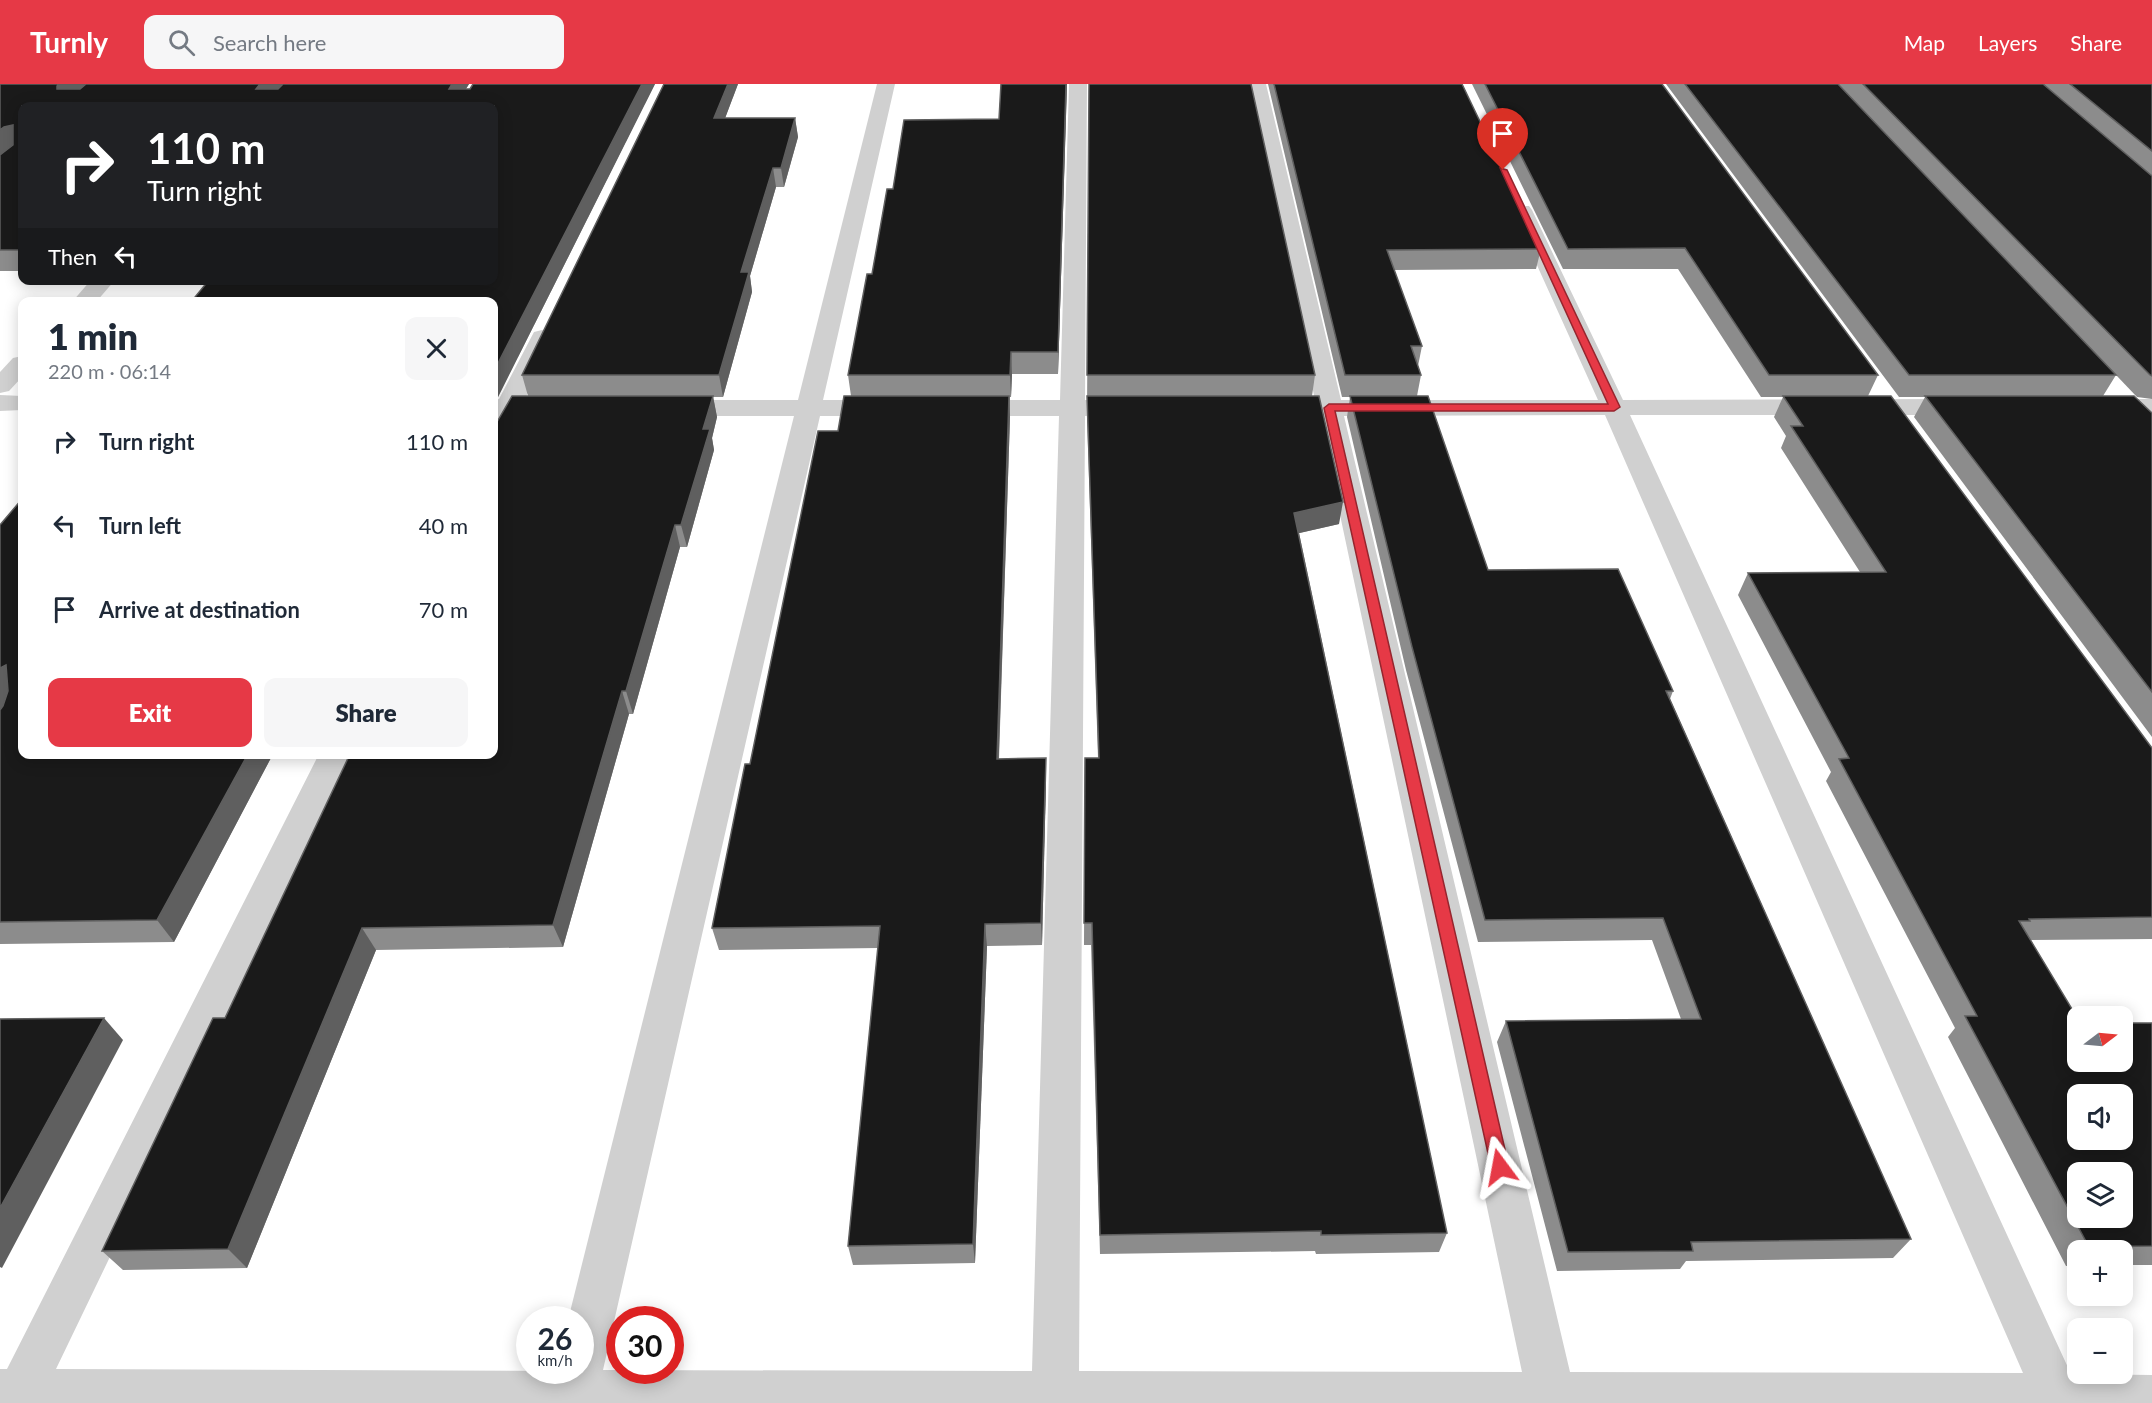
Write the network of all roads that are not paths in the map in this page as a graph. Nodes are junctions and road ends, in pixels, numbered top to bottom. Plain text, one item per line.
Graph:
1 (886, 84) edge
2 (1078, 84) edge
3 (1257, 84) edge
4 (1508, 181) edge
5 (99, 285) edge
6 (88, 297) edge
7 (550, 321) edge
8 (18, 367) edge
9 (1870, 378) edge
10 (0, 386) edge
11 (2131, 401) edge
12 (0, 403) edge
13 (18, 403) edge
14 (501, 407) edge
15 (578, 407) edge
16 (647, 407) edge
17 (1614, 407) junction
18 (1890, 407) junction
19 (1986, 407) edge
20 (2081, 407) edge
21 (809, 408) junction
22 (1073, 408) junction
23 (1155, 408) edge
24 (1260, 408) edge
25 (1329, 408) junction
26 (2152, 430) edge
27 (1911, 435) edge
28 (333, 759) edge
29 (594, 1312) edge
30 (577, 1384) edge
31 (12, 1396) edge
32 (1055, 1400) edge
33 (1552, 1400) edge
34 (2152, 1400) edge
35 (2060, 1401) edge

1 - 21 street
2 - 22 street
3 - 25 street
4 - 17 street
5 - 6 street
7 - 14 street
8 - 10 street
9 - 18 street
11 - 20 street
11 - 26 street
12 - 13 street
14 - 15 street
16 - 21 street
17 - 18 street
17 - 25 street
17 - 35 street
18 - 19 street
18 - 27 street
21 - 22 street
21 - 29 street
22 - 23 street
22 - 32 street
24 - 25 street
25 - 33 street
28 - 31 street
30 - 31 street
30 - 32 street
32 - 33 street
33 - 35 street
34 - 35 street

